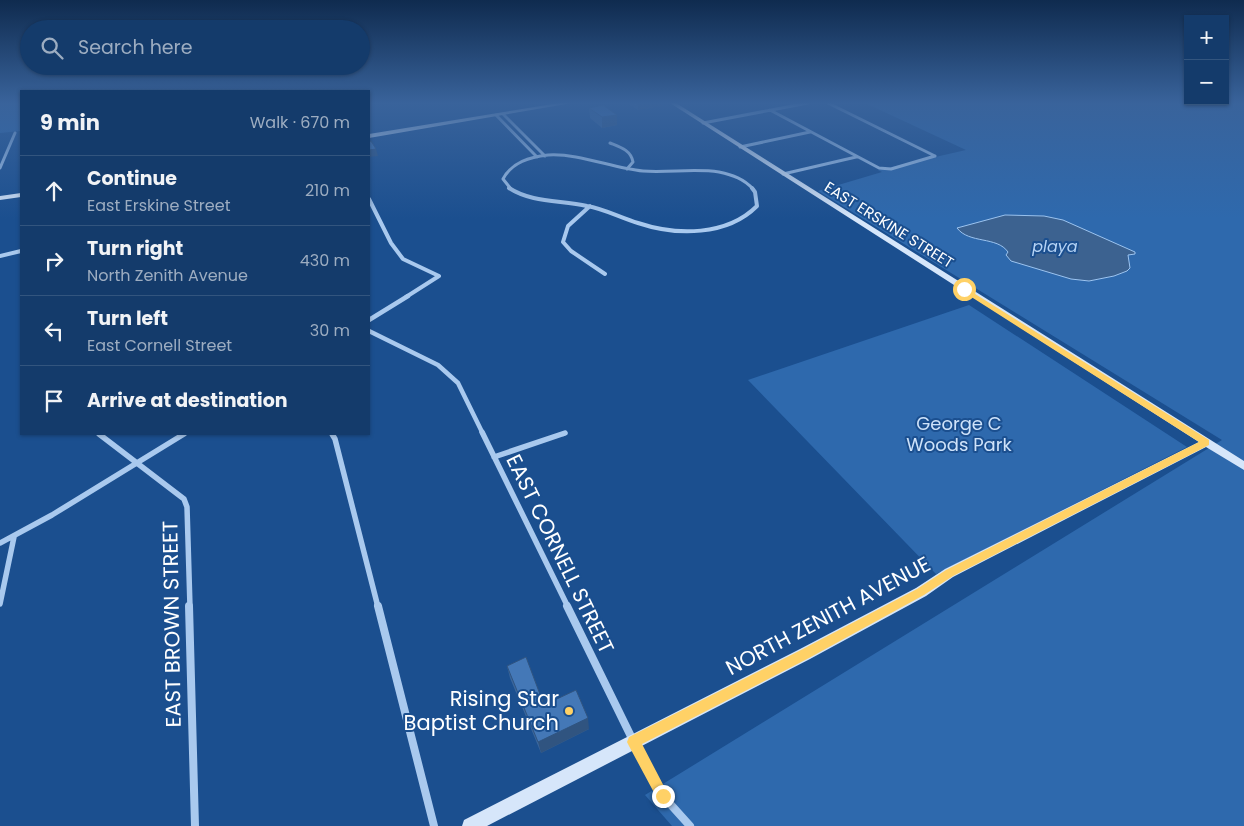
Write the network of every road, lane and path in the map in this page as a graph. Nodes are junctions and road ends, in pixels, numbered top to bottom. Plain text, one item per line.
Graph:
1 (11, 142) edge
2 (522, 142) edge
3 (531, 142) edge
4 (732, 142) edge
5 (765, 142) edge
6 (828, 142) edge
7 (906, 142) edge
8 (610, 143) dead end
9 (740, 147) junction
10 (545, 156) junction
11 (537, 157) junction
12 (857, 157) junction
13 (0, 168) edge
14 (627, 169) junction
15 (783, 174) junction
16 (20, 195) edge
17 (0, 198) edge
18 (370, 202) edge
19 (590, 206) junction
20 (20, 251) edge
21 (0, 256) edge
22 (606, 274) dead end
23 (370, 319) edge
24 (370, 331) edge
25 (565, 433) dead end
26 (100, 435) edge
27 (182, 435) edge
28 (333, 435) edge
29 (1206, 442) junction
30 (494, 457) junction
31 (137, 462) junction
32 (1244, 466) edge
33 (14, 537) junction
34 (0, 543) edge
35 (0, 604) edge
36 (634, 742) junction
37 (195, 826) edge
38 (434, 826) edge
39 (470, 826) edge
40 (690, 826) edge

1 - 13 street
2 - 11 street
3 - 10 street
4 - 9 street, EAST ERSKINE STREET
5 - 9 street
6 - 12 street
7 - 12 street
8 - 14 street
9 - 15 street, EAST ERSKINE STREET
10 - 11 street
10 - 14 street
11 - 19 street
12 - 15 street
14 - 19 street
15 - 29 street, EAST ERSKINE STREET
16 - 17 street
18 - 23 street
19 - 22 street
20 - 21 street
24 - 30 street, EAST CORNELL STREET
25 - 30 street
26 - 31 street, EAST BROWN STREET
27 - 31 street
28 - 38 street
29 - 32 street, EAST ERSKINE STREET
29 - 36 street, NORTH ZENITH AVENUE
30 - 36 street, EAST CORNELL STREET
31 - 33 street
31 - 37 street, EAST BROWN STREET
33 - 34 street
33 - 35 street
36 - 39 street, NORTH ZENITH AVENUE
36 - 40 street, EAST CORNELL STREET

